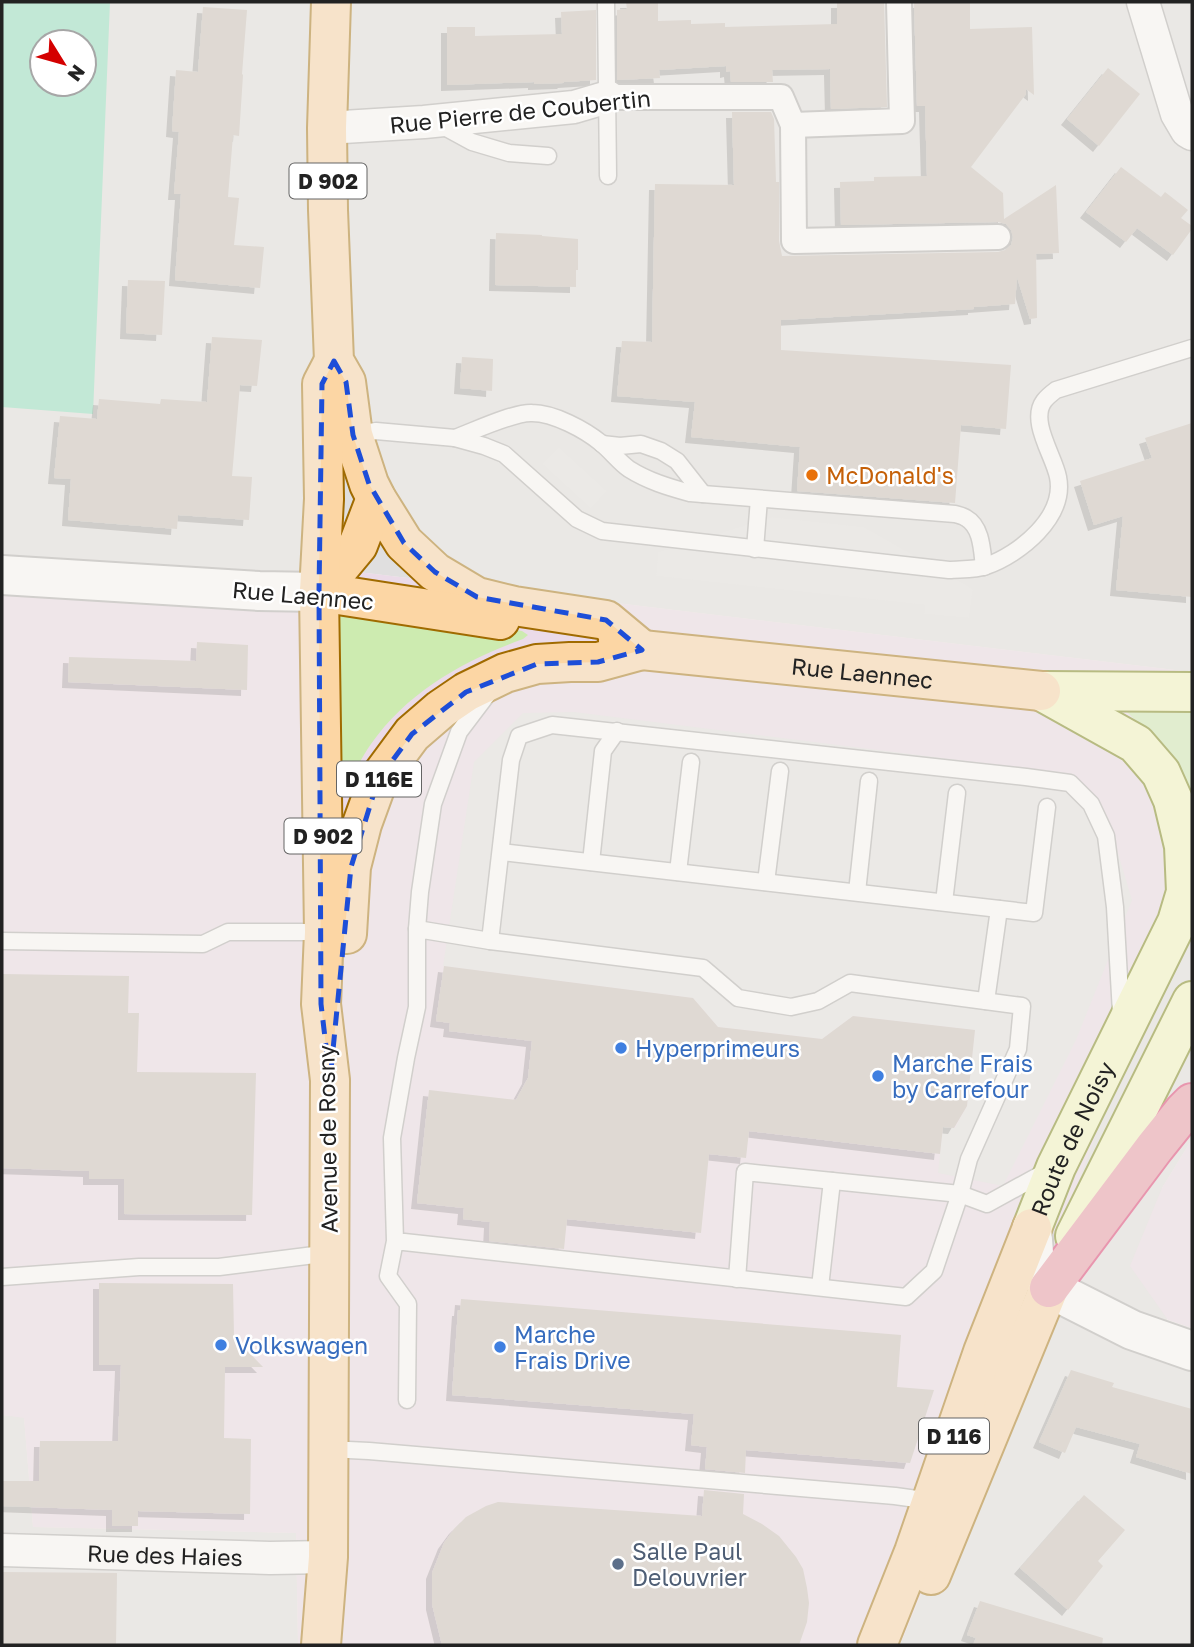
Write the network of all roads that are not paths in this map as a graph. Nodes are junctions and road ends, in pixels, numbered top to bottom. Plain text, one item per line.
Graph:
1 (331, 2) edge
2 (606, 2) edge
3 (899, 2) edge
4 (1143, 2) edge
5 (608, 97) junction
6 (434, 121) junction
7 (793, 125) junction
8 (327, 128) junction
9 (1192, 134) edge
10 (548, 156) dead end
11 (608, 176) dead end
12 (998, 237) dead end
13 (1192, 348) edge
14 (334, 361) junction
15 (353, 435) junction
16 (455, 438) junction
17 (602, 444) junction
18 (703, 494) junction
19 (376, 498) junction
20 (759, 499) junction
21 (755, 548) junction
22 (984, 567) junction
23 (2, 575) edge
24 (319, 592) junction
25 (642, 650) junction
26 (505, 673) junction
27 (1041, 691) junction
28 (1192, 692) edge
29 (617, 731) junction
30 (691, 762) dead end
31 (780, 771) dead end
32 (869, 781) dead end
33 (957, 793) dead end
34 (1047, 807) dead end
35 (501, 852) junction
36 (591, 862) junction
37 (678, 872) junction
38 (766, 882) junction
39 (857, 892) junction
40 (944, 902) junction
41 (999, 909) junction
42 (417, 929) junction
43 (324, 932) junction
44 (2, 941) edge
45 (491, 941) junction
46 (986, 1001) junction
47 (1192, 1001) edge
48 (1122, 1037) junction
49 (330, 1080) junction
50 (1192, 1103) edge
51 (1056, 1167) junction
52 (832, 1181) junction
53 (960, 1194) junction
54 (1032, 1228) junction
55 (395, 1241) junction
56 (330, 1253) junction
57 (2, 1277) edge
58 (737, 1279) junction
59 (820, 1287) junction
60 (1049, 1288) junction
61 (1192, 1351) edge
62 (407, 1400) dead end
63 (328, 1449) junction
64 (932, 1501) junction
65 (2, 1550) edge
66 (328, 1557) junction
67 (321, 1645) edge
68 (336, 1645) edge
69 (877, 1645) edge
70 (902, 1645) edge

1 - 8 main road, D 902
2 - 5 lane
3 - 7 street
4 - 9 street
5 - 6 street, Rue Pierre de Coubertin
5 - 7 street, Rue Pierre de Coubertin
5 - 11 lane
6 - 8 street, Rue Pierre de Coubertin
6 - 10 lane
7 - 12 street
8 - 14 main road, D 902
13 - 22 lane
14 - 15 main road, D 902
14 - 24 main road, D 902
15 - 16 lane
15 - 19 main road, D 902
16 - 17 lane
16 - 21 lane
17 - 18 lane
17 - 18 lane
18 - 20 lane
19 - 24 main road
19 - 25 main road
20 - 21 lane
20 - 22 lane
21 - 22 lane
23 - 24 street, Rue Laennec
24 - 25 main road, Rue Laennec / D 116E
24 - 43 main road, Avenue de Rosny / D 902
25 - 26 main road, Rue Laennec / D 116E
25 - 27 main road, Rue Laennec / D 116E
26 - 42 lane
26 - 49 main road, Rue Laennec / D 116E
27 - 28 main road
27 - 48 main road, Route de Noisy / D 116
29 - 35 lane
29 - 36 lane
29 - 48 lane
30 - 37 lane
31 - 38 lane
32 - 39 lane
33 - 40 lane
34 - 41 lane
35 - 36 lane
35 - 45 lane
36 - 37 lane
37 - 38 lane
38 - 39 lane
39 - 40 lane
40 - 41 lane
41 - 46 lane
42 - 45 lane
42 - 55 lane
43 - 44 lane
43 - 49 main road, Avenue de Rosny / D 902
45 - 46 lane
46 - 53 lane
47 - 60 main road, D 116
48 - 51 main road, Route de Noisy / D 116
49 - 56 main road, Avenue de Rosny / D 902
50 - 60 highway
51 - 53 lane
51 - 54 main road, Route de Noisy / D 116
52 - 53 lane
52 - 58 lane
52 - 59 lane
53 - 59 lane
54 - 60 street
54 - 64 main road, Route de Noisy / D 116
55 - 58 lane
55 - 62 lane
56 - 57 lane
56 - 63 main road, Avenue de Rosny / D 902
58 - 59 lane
60 - 61 street
60 - 70 main road, D 116
63 - 64 lane
63 - 66 main road, Avenue de Rosny / D 902
64 - 69 main road, Route de Noisy / D 116
65 - 66 street, Rue des Haies
66 - 67 main road, Avenue de Rosny / D 902
66 - 68 street

